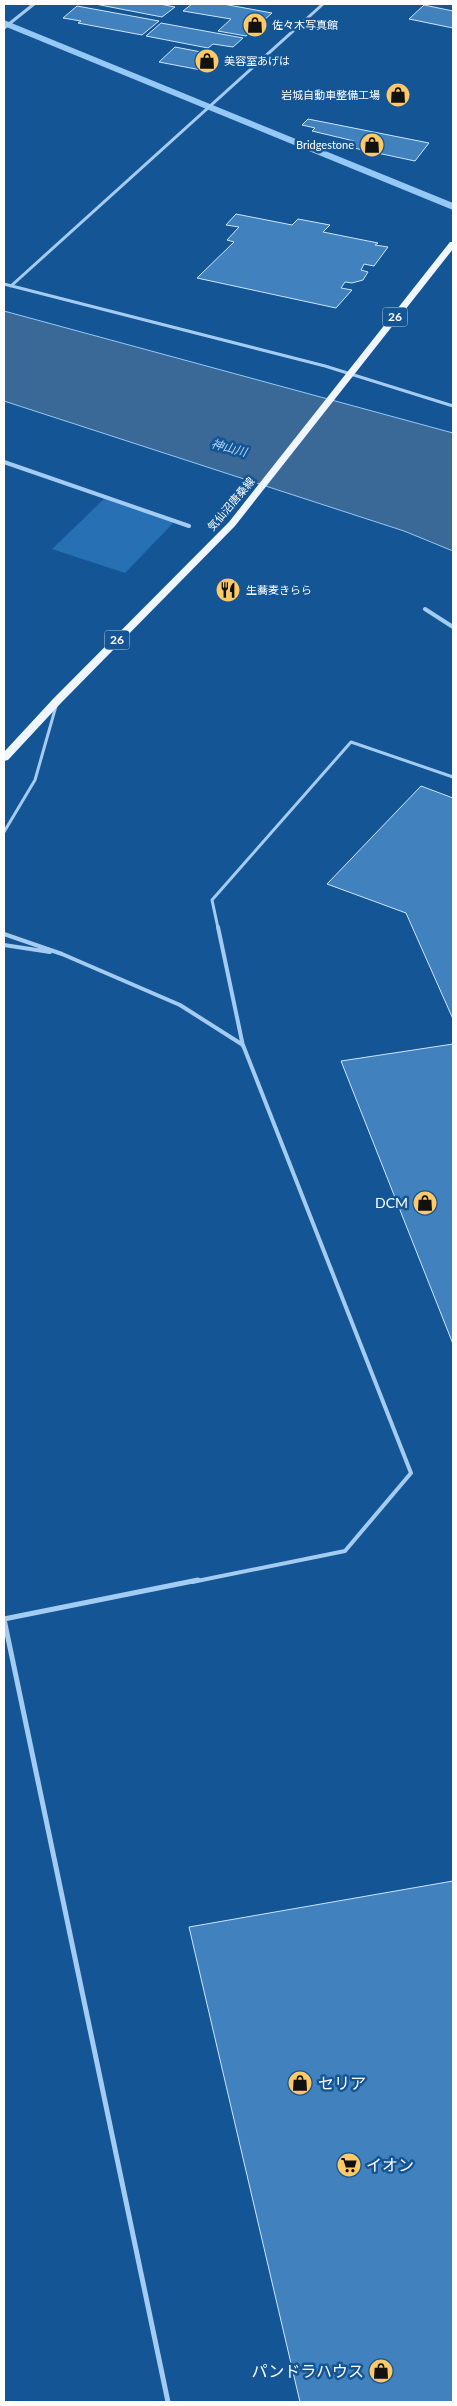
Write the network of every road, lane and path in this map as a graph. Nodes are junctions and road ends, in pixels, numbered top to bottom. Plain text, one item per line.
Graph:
1 (34, 4) edge
2 (323, 4) edge
3 (4, 28) edge
4 (453, 244) edge
5 (4, 284) edge
6 (11, 286) junction
7 (351, 374) junction
8 (453, 406) edge
9 (4, 462) edge
10 (188, 526) dead end
11 (425, 609) dead end
12 (453, 628) edge
13 (57, 701) junction
14 (4, 758) edge
15 (453, 778) edge
16 (4, 832) edge
17 (4, 934) edge
18 (4, 944) edge
19 (62, 954) junction
20 (243, 1046) junction
21 (4, 1619) edge
22 (168, 2402) edge

1 - 3 street
2 - 6 street
4 - 7 main road, 気仙沼唐桑線 / 26
5 - 6 street
6 - 7 street
7 - 8 street
7 - 13 main road, 気仙沼唐桑線 / 26
9 - 10 street
11 - 12 street
13 - 14 main road, 気仙沼唐桑線 / 26
13 - 16 lane
15 - 20 lane
17 - 19 lane
18 - 19 lane
19 - 20 lane
20 - 21 lane
21 - 22 lane

